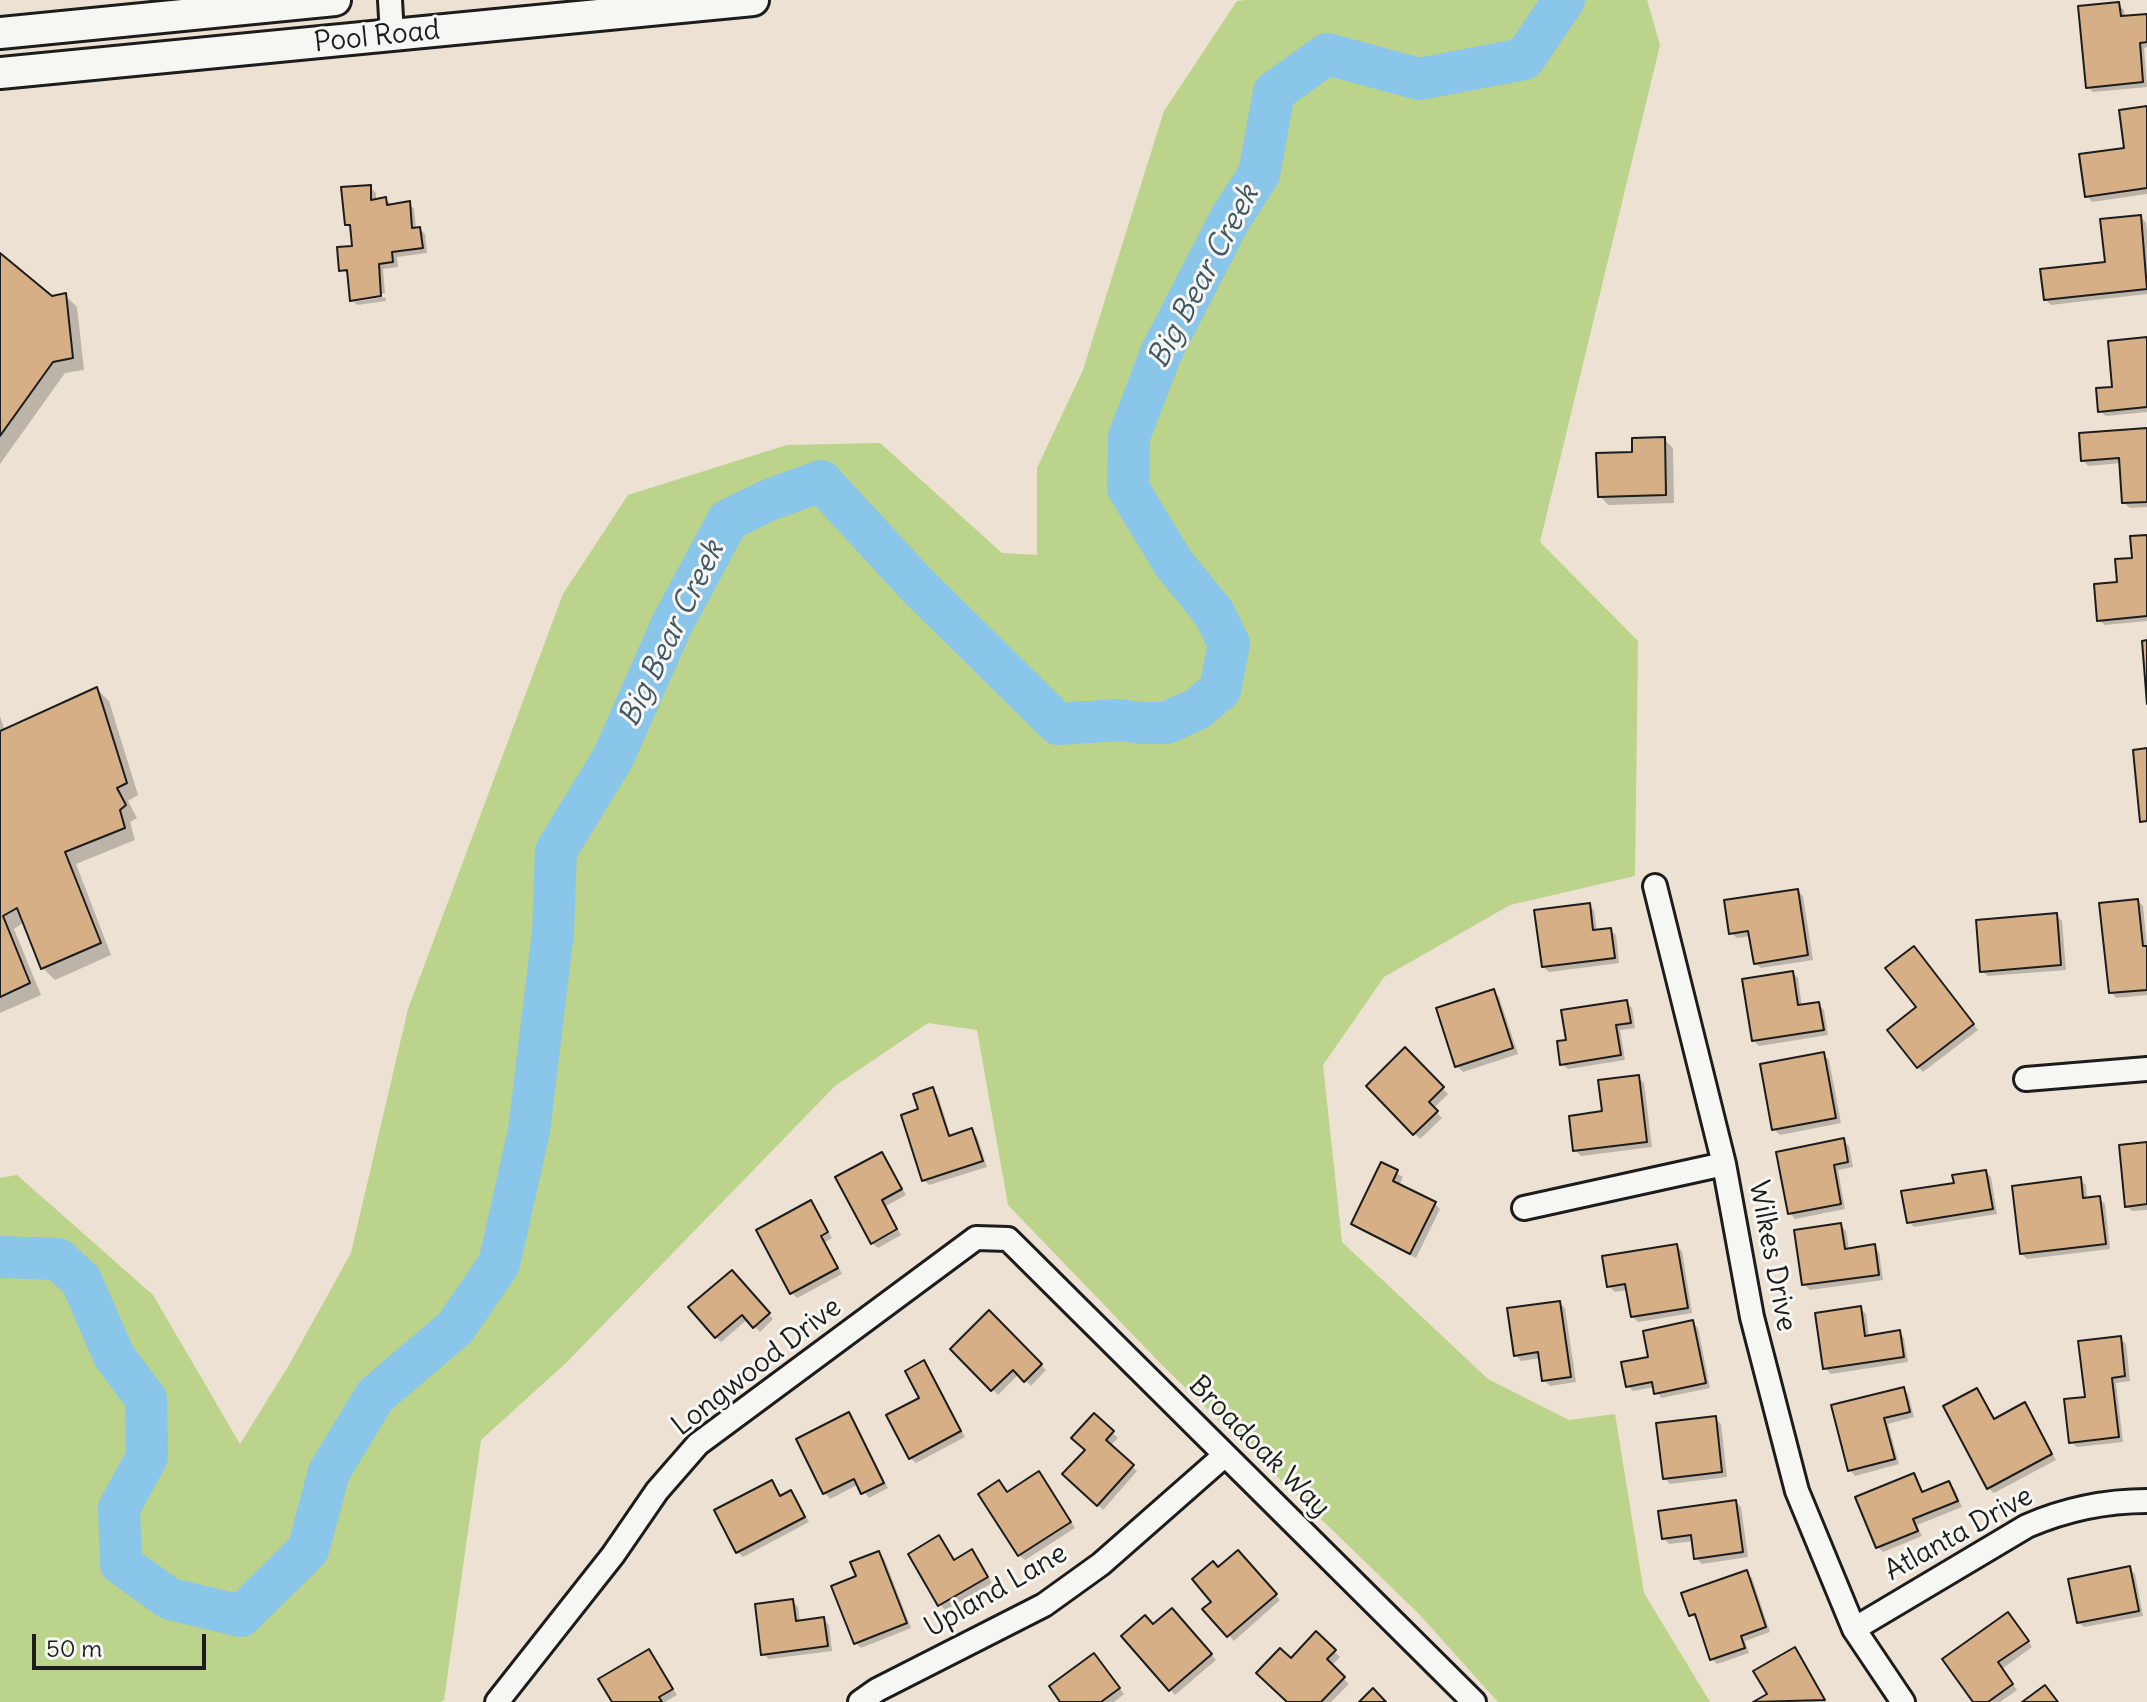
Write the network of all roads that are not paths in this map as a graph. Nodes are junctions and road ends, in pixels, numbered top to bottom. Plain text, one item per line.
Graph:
1 (335, 0) edge
2 (390, 0) edge
3 (750, 0) edge
4 (0, 33) edge
5 (392, 35) junction
6 (0, 73) edge
7 (1655, 886) dead end
8 (2147, 1069) edge
9 (2026, 1079) dead end
10 (1724, 1164) junction
11 (1524, 1208) dead end
12 (1001, 1237) joint
13 (1225, 1455) junction
14 (2147, 1501) edge
15 (1854, 1629) junction
16 (497, 1702) edge
17 (860, 1702) edge
18 (1474, 1702) edge
19 (1903, 1702) edge

1 - 4 main road, Pool Road
2 - 5 street
3 - 5 main road, Pool Road
5 - 6 main road, Pool Road
7 - 10 street, Wilkes Drive
8 - 9 street
10 - 11 street
10 - 15 street, Wilkes Drive
12 - 13 street, Broadoak Way
12 - 16 street, Longwood Drive
13 - 17 street, Upland Lane
13 - 18 street, Broadoak Way
14 - 15 street, Atlanta Drive
15 - 19 street, Wilkes Drive

